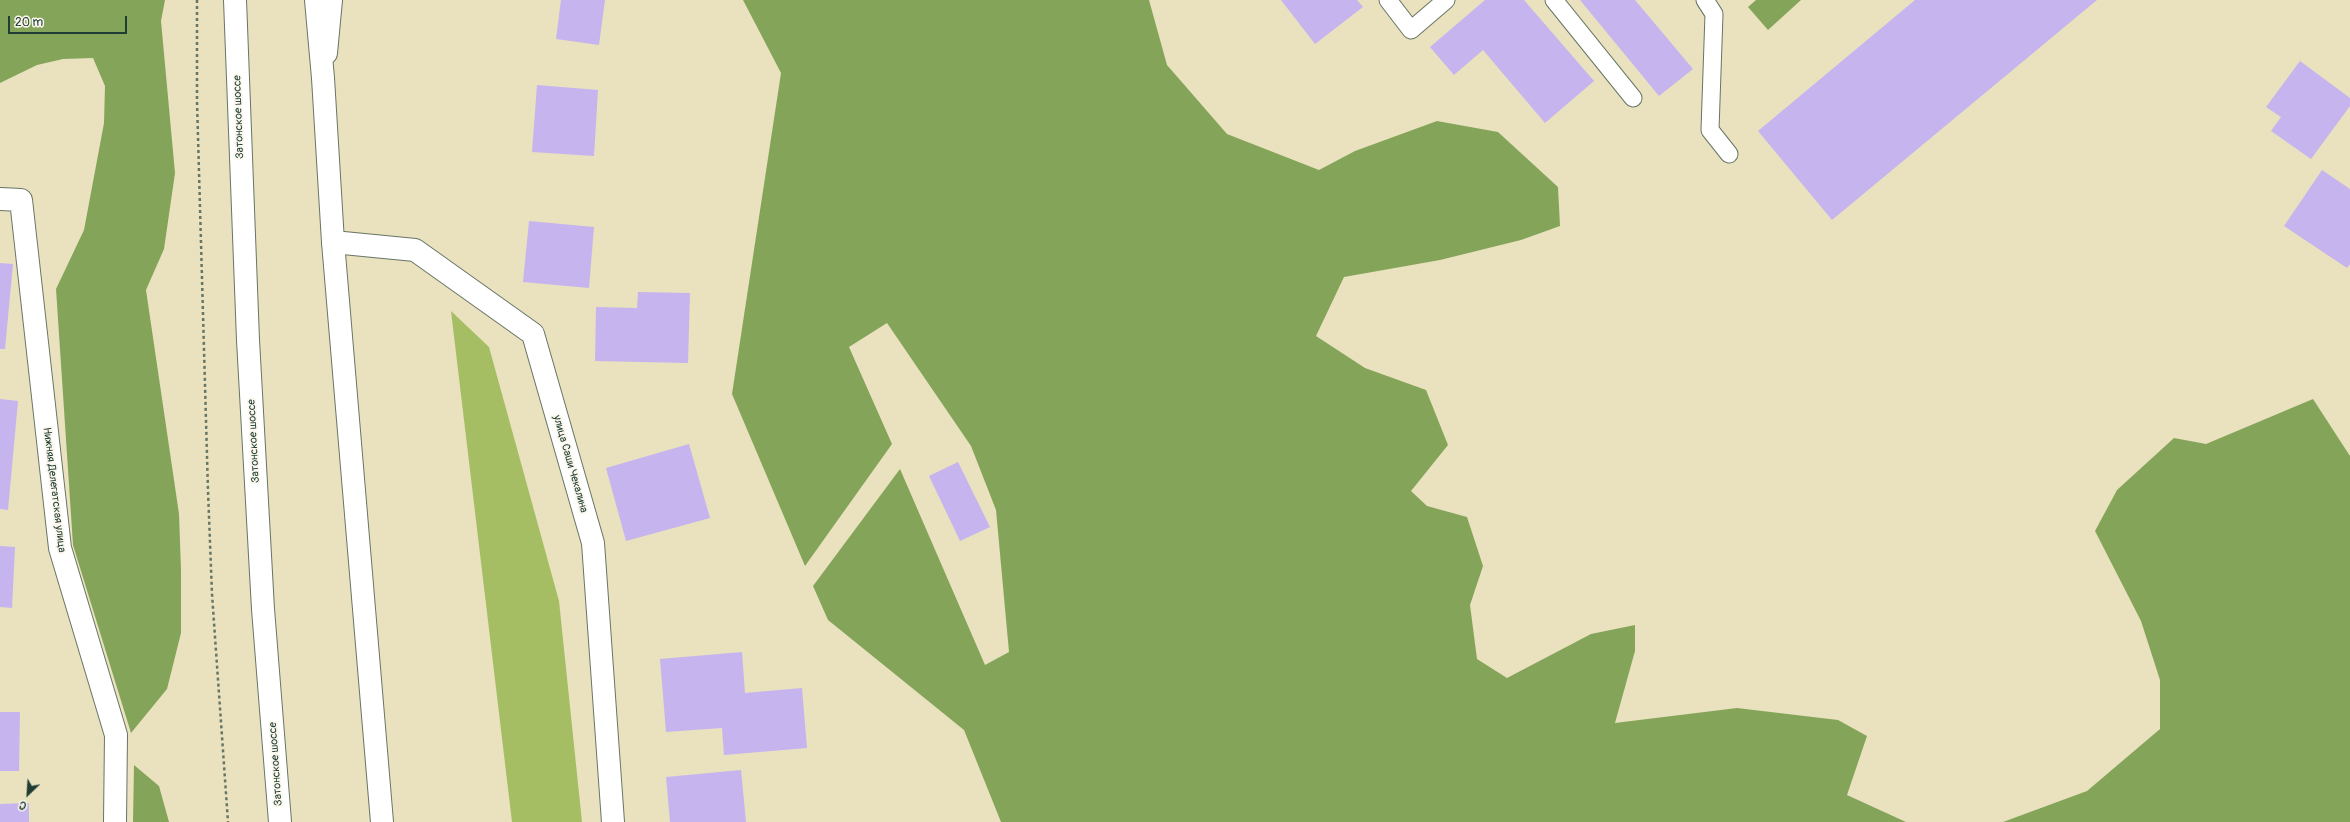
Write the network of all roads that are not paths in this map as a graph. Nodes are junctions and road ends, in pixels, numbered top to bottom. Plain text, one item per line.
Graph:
1 (235, 0) edge
2 (316, 0) edge
3 (332, 0) edge
4 (1388, 0) edge
5 (1446, 0) edge
6 (1554, 0) edge
7 (1705, 0) edge
8 (323, 78) junction
9 (1633, 98) dead end
10 (1729, 154) dead end
11 (11, 199) edge
12 (333, 242) junction
13 (115, 822) edge
14 (280, 822) edge
15 (382, 822) edge
16 (613, 822) edge

1 - 14 main road, Затонское шоссе
2 - 8 main road
3 - 8 main road
4 - 5 lane
6 - 9 lane
7 - 10 lane
8 - 12 main road
11 - 13 main road, Нижняя Делегатская улица
12 - 15 main road
12 - 16 main road, улица Саши Чекалина

